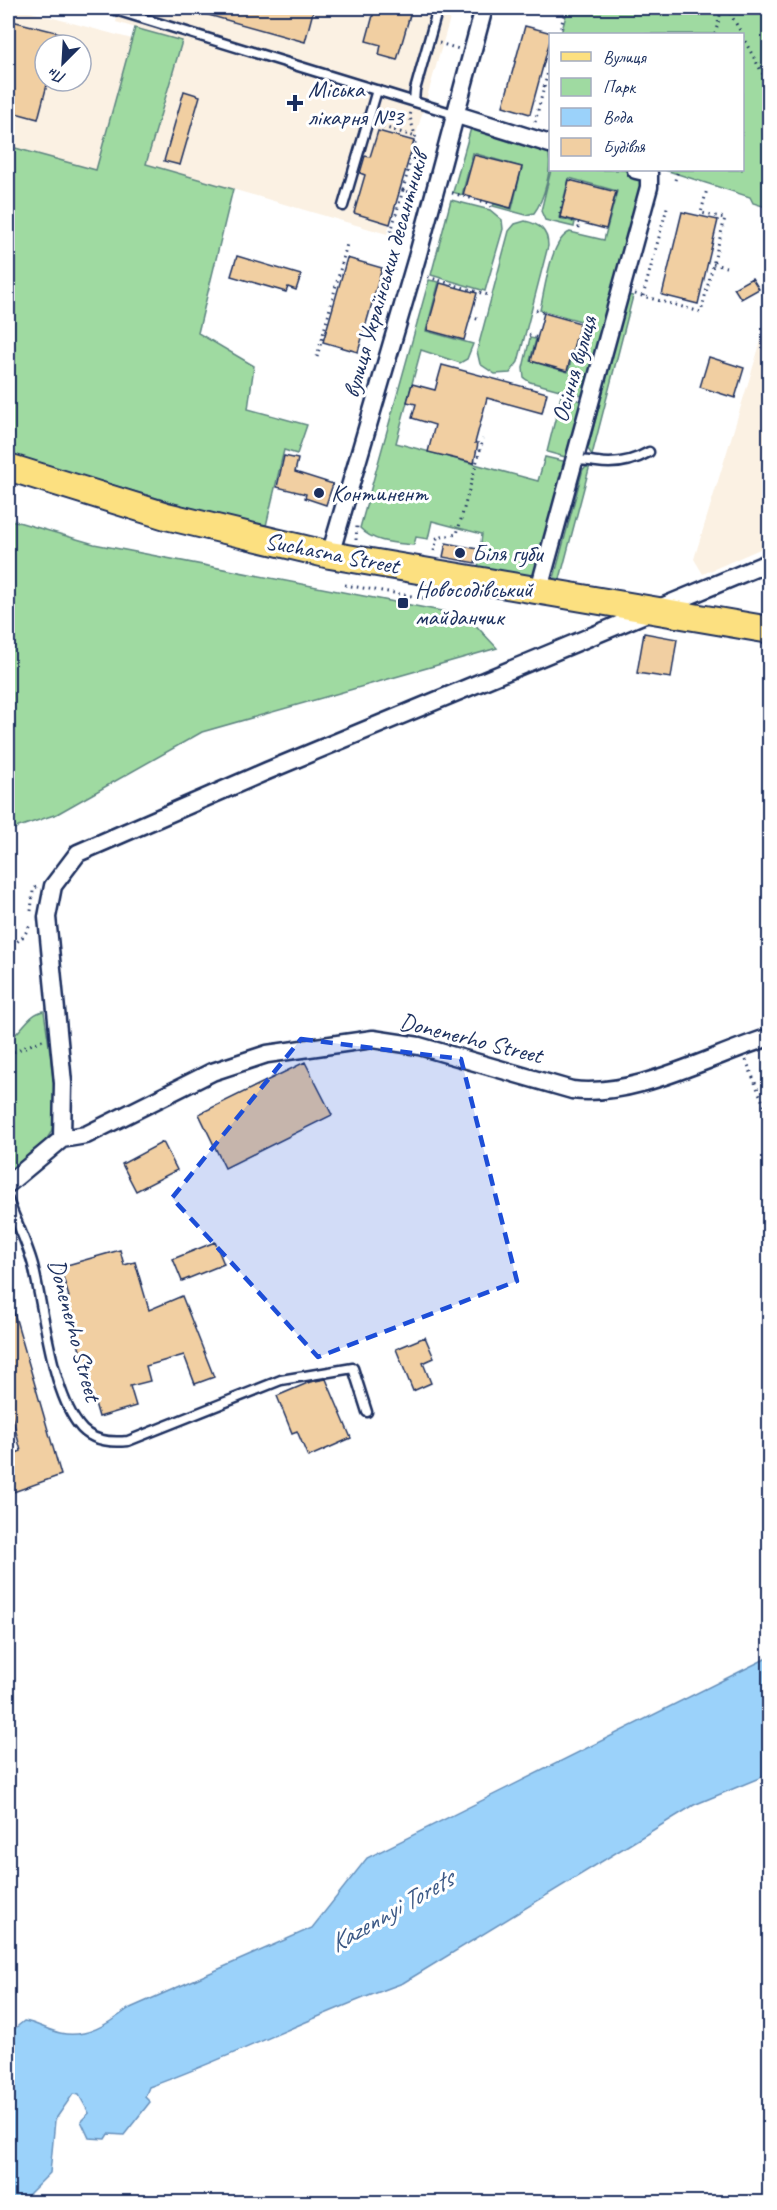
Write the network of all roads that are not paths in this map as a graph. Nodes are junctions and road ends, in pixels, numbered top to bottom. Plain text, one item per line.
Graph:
1 (109, 8) edge
2 (438, 8) edge
3 (483, 8) edge
4 (377, 90) junction
5 (414, 101) junction
6 (454, 114) junction
7 (549, 144) edge
8 (640, 171) edge
9 (343, 206) dead end
10 (649, 452) dead end
11 (573, 462) junction
12 (8, 467) edge
13 (330, 555) junction
14 (770, 562) edge
15 (539, 590) junction
16 (650, 610) junction
17 (770, 630) edge
18 (770, 1037) edge
19 (62, 1139) junction
20 (8, 1184) edge
21 (8, 1200) edge
22 (367, 1412) dead end

1 - 4 lane
2 - 5 lane
3 - 6 street, вулиця Українських десантників
4 - 5 lane
4 - 9 lane
5 - 6 lane
6 - 7 street
6 - 13 street, вулиця Українських десантників
8 - 11 street, Осіння вулиця
10 - 11 lane
11 - 15 street, Осіння вулиця
12 - 13 main road, Suchasna Street
13 - 15 main road, Suchasna Street
14 - 16 street
15 - 16 main road, Suchasna Street
16 - 17 main road, Suchasna Street
16 - 19 street
18 - 19 street, Donenerho Street
19 - 20 street
21 - 22 lane, Donenerho Street

